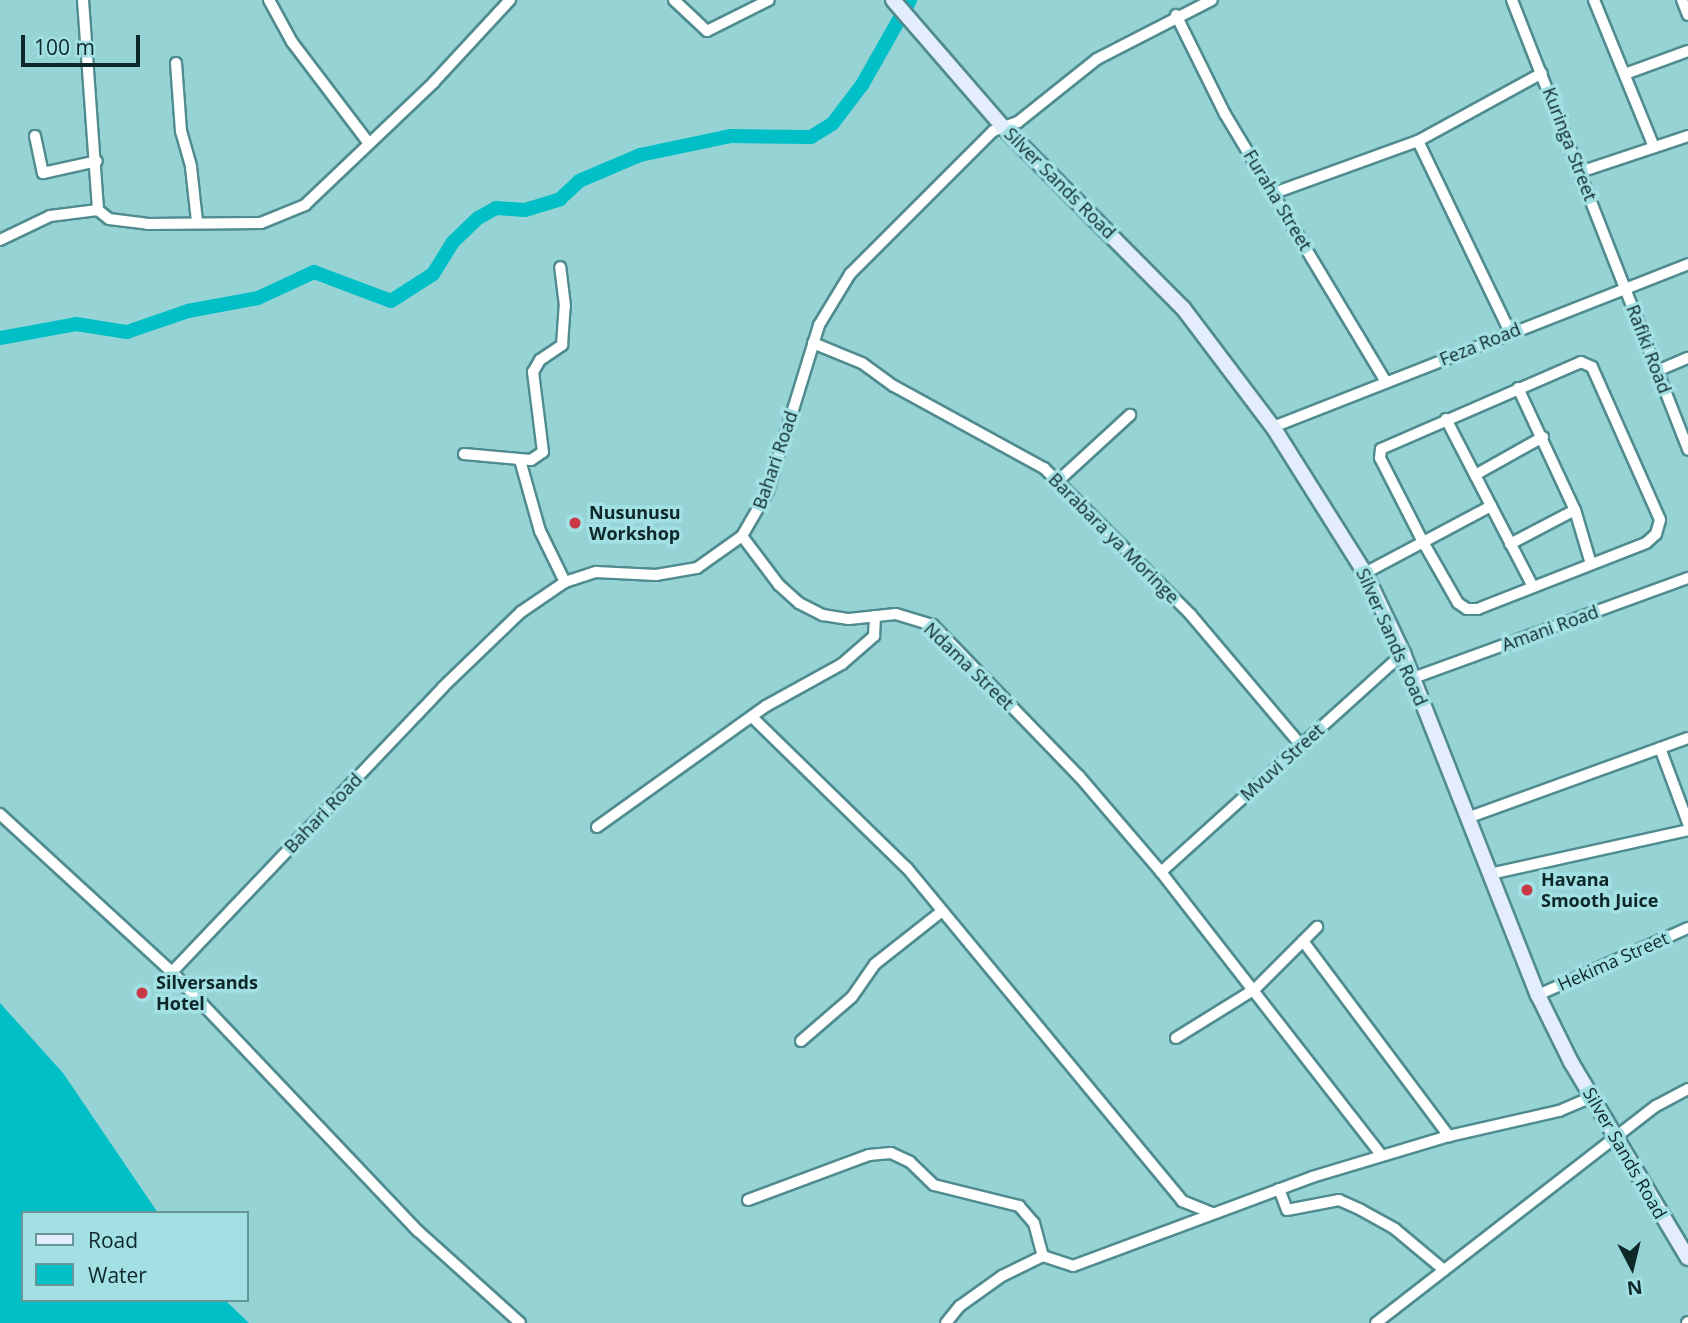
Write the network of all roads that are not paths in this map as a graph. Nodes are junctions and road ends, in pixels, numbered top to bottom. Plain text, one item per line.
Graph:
1 (83, 0) edge
2 (269, 0) edge
3 (510, 0) edge
4 (674, 0) edge
5 (769, 0) edge
6 (893, 0) edge
7 (1212, 0) edge
8 (1512, 0) edge
9 (1594, 0) edge
10 (1682, 0) edge
11 (1176, 15) junction
12 (1688, 15) edge
13 (1688, 51) edge
14 (176, 63) dead end
15 (1542, 73) junction
16 (1625, 74) junction
17 (1004, 128) junction
18 (34, 136) dead end
19 (1688, 136) edge
20 (1418, 141) junction
21 (368, 142) junction
22 (1654, 147) junction
23 (97, 161) junction
24 (1580, 172) junction
25 (1274, 193) junction
26 (98, 210) junction
27 (197, 221) junction
28 (0, 240) edge
29 (1688, 264) edge
30 (560, 267) dead end
31 (1626, 288) junction
32 (1510, 332) junction
33 (813, 343) junction
34 (1688, 358) edge
35 (1657, 371) junction
36 (1386, 382) junction
37 (1518, 388) junction
38 (1130, 415) dead end
39 (1446, 419) junction
40 (1273, 428) junction
41 (1543, 437) junction
42 (1688, 450) edge
43 (464, 454) dead end
44 (520, 460) junction
45 (1475, 475) junction
46 (1058, 481) junction
47 (1491, 506) junction
48 (1575, 510) junction
49 (742, 536) junction
50 (1423, 542) junction
51 (1510, 544) junction
52 (1591, 564) junction
53 (1366, 573) junction
54 (1688, 578) edge
55 (565, 582) junction
56 (1533, 587) junction
57 (875, 616) junction
58 (1403, 653) junction
59 (1413, 678) junction
60 (751, 717) junction
61 (1688, 738) edge
62 (1301, 745) junction
63 (1660, 748) junction
64 (0, 814) edge
65 (1467, 818) junction
66 (1688, 822) edge
67 (597, 827) dead end
68 (1688, 830) edge
69 (1161, 872) junction
70 (1490, 874) junction
71 (942, 911) junction
72 (1317, 927) dead end
73 (1688, 928) edge
74 (1303, 941) junction
75 (172, 972) junction
76 (1255, 989) junction
77 (1538, 995) junction
78 (1176, 1038) dead end
79 (802, 1041) dead end
80 (1688, 1089) edge
81 (1592, 1097) junction
82 (1448, 1136) junction
83 (1615, 1138) junction
84 (1381, 1155) junction
85 (1279, 1189) junction
86 (748, 1200) dead end
87 (1217, 1213) junction
88 (1043, 1256) junction
89 (1688, 1258) edge
90 (1444, 1270) junction
91 (951, 1321) edge
92 (520, 1323) edge
93 (1376, 1323) edge

1 - 23 street
2 - 21 street
3 - 21 street
4 - 5 street
6 - 17 street, Silver Sands Road
7 - 11 street, Bahari Road
8 - 15 street, Kuringa Street
9 - 16 street
10 - 12 street
11 - 17 street, Bahari Road
11 - 25 street, Furaha Street
13 - 16 street
14 - 27 street
15 - 20 street
15 - 24 street, Kuringa Street
16 - 22 street
17 - 33 street, Bahari Road
17 - 40 street, Silver Sands Road
18 - 23 street
19 - 22 street
20 - 25 street
20 - 32 street
21 - 27 street
22 - 24 street
23 - 26 street
24 - 31 street, Kuringa Street
25 - 36 street, Furaha Street
26 - 27 street
26 - 28 street
29 - 31 street, Feza Road
30 - 44 street
31 - 32 street, Feza Road
31 - 35 street, Rafiki Road
32 - 36 street, Feza Road
33 - 46 street, Barabara ya Moringe
33 - 49 street, Bahari Road
34 - 35 street
35 - 42 street, Rafiki Road
36 - 40 street, Feza Road
37 - 39 street
37 - 41 street
37 - 52 street
38 - 46 street
39 - 45 street
39 - 50 street
40 - 53 street, Silver Sands Road
41 - 45 street
41 - 48 street
43 - 44 street
44 - 55 street
45 - 47 street
46 - 62 street, Barabara ya Moringe
47 - 50 street
47 - 51 street
48 - 51 street
48 - 52 street
49 - 55 street, Bahari Road
49 - 57 street, Ndama Street
50 - 53 street
50 - 56 street
51 - 56 street
52 - 56 street
53 - 58 street, Silver Sands Road
54 - 59 street, Amani Road
55 - 75 street, Bahari Road
57 - 60 street
57 - 69 street, Ndama Street
58 - 59 street, Silver Sands Road
58 - 62 street, Mvuvi Street
59 - 65 street, Silver Sands Road
60 - 67 street
60 - 71 street
61 - 63 street
62 - 69 street, Mvuvi Street
63 - 65 street
63 - 66 street
64 - 75 street
65 - 70 street, Silver Sands Road
68 - 70 street
69 - 76 street, Ndama Street
70 - 77 street, Silver Sands Road
71 - 79 street
71 - 87 street
72 - 74 street
73 - 77 street, Hekima Street
74 - 76 street
74 - 82 street
75 - 92 street
76 - 78 street
76 - 84 street, Ndama Street
77 - 81 street, Silver Sands Road
80 - 83 street
81 - 82 street
81 - 83 street, Silver Sands Road
82 - 84 street
83 - 89 street, Silver Sands Road
83 - 90 street
84 - 85 street
85 - 87 street
85 - 90 street
86 - 88 street
87 - 88 street
88 - 91 street
90 - 93 street

